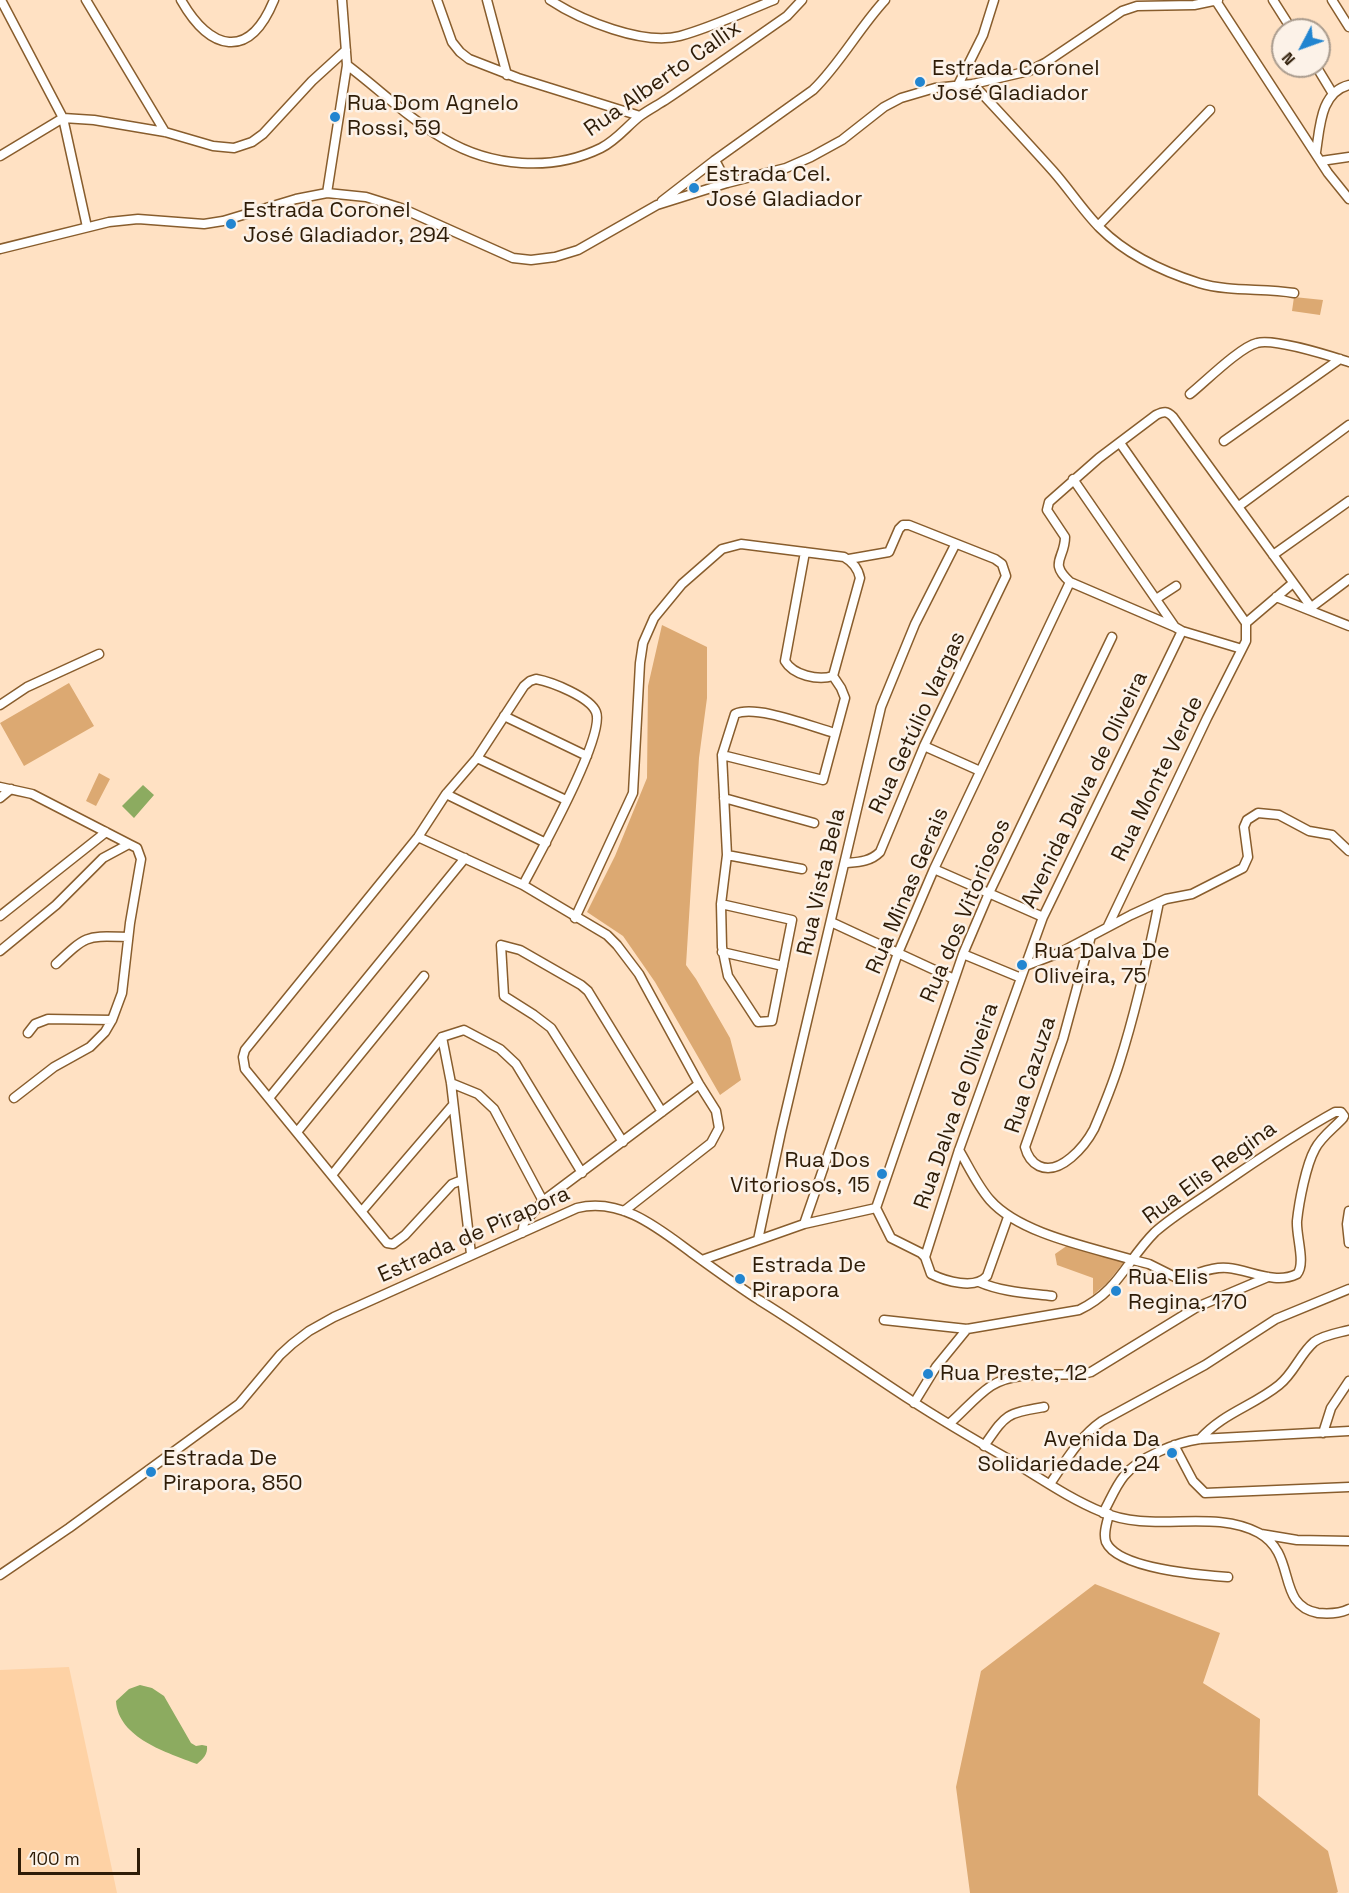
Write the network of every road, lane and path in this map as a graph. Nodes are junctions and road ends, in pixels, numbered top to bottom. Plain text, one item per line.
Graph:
1 (1, 0) edge
2 (86, 0) edge
3 (181, 0) edge
4 (274, 0) edge
5 (342, 0) edge
6 (437, 0) edge
7 (487, 0) edge
8 (550, 0) edge
9 (774, 0) edge
10 (802, 0) edge
11 (885, 0) edge
12 (994, 0) edge
13 (1217, 0) edge
14 (1273, 0) edge
15 (1332, 0) edge
16 (1284, 18) edge
17 (1349, 27) edge
18 (346, 50) junction
19 (347, 65) junction
20 (507, 75) junction
21 (1324, 78) edge
22 (973, 84) junction
23 (958, 85) junction
24 (1349, 85) edge
25 (1334, 94) junction
26 (1210, 110) dead end
27 (640, 116) junction
28 (63, 118) junction
29 (165, 132) junction
30 (1316, 152) junction
31 (0, 156) edge
32 (1349, 157) edge
33 (715, 160) junction
34 (1321, 161) junction
35 (727, 183) junction
36 (327, 193) junction
37 (1349, 199) edge
38 (657, 205) junction
39 (1098, 226) junction
40 (87, 227) junction
41 (0, 249) edge
42 (1294, 292) dead end
43 (1345, 361) edge
44 (1190, 394) dead end
45 (1349, 425) edge
46 (1224, 441) dead end
47 (1120, 443) junction
48 (1073, 479) junction
49 (1349, 501) edge
50 (1239, 506) junction
51 (955, 545) junction
52 (805, 552) junction
53 (1273, 555) junction
54 (849, 560) junction
55 (1349, 579) edge
56 (1070, 582) junction
57 (1293, 583) junction
58 (1176, 586) dead end
59 (1276, 597) junction
60 (1156, 599) junction
61 (1309, 608) junction
62 (1246, 623) junction
63 (1349, 626) edge
64 (1178, 629) junction
65 (1112, 637) dead end
66 (1242, 650) junction
67 (99, 654) dead end
68 (833, 676) junction
69 (0, 705) edge
70 (504, 716) junction
71 (835, 733) junction
72 (924, 746) junction
73 (722, 755) junction
74 (587, 756) junction
75 (477, 758) junction
76 (980, 771) junction
77 (0, 787) edge
78 (11, 789) junction
79 (446, 795) junction
80 (0, 798) edge
81 (724, 798) junction
82 (567, 800) junction
83 (814, 823) dead end
84 (106, 832) junction
85 (418, 837) junction
86 (546, 843) junction
87 (129, 844) junction
88 (1349, 851) edge
89 (728, 855) junction
90 (465, 858) junction
91 (846, 863) junction
92 (802, 869) dead end
93 (934, 869) junction
94 (523, 885) junction
95 (989, 893) junction
96 (1159, 902) junction
97 (721, 904) junction
98 (0, 916) edge
99 (1043, 917) junction
100 (575, 918) junction
101 (831, 922) junction
102 (1108, 926) junction
103 (1091, 936) junction
104 (128, 937) junction
105 (0, 951) edge
106 (722, 952) junction
107 (898, 953) junction
108 (963, 954) junction
109 (56, 964) dead end
110 (783, 966) junction
111 (1025, 966) junction
112 (424, 976) dead end
113 (1021, 978) junction
114 (954, 979) junction
115 (112, 1020) junction
116 (28, 1034) dead end
117 (442, 1037) junction
118 (451, 1083) junction
119 (699, 1084) junction
120 (14, 1098) dead end
121 (268, 1098) junction
122 (452, 1106) junction
123 (662, 1112) junction
124 (297, 1132) junction
125 (623, 1142) junction
126 (959, 1150) junction
127 (582, 1173) junction
128 (332, 1175) junction
129 (462, 1180) junction
130 (543, 1202) junction
131 (876, 1208) junction
132 (362, 1211) junction
133 (624, 1211) junction
134 (1349, 1211) edge
135 (1008, 1216) junction
136 (804, 1224) junction
137 (522, 1233) junction
138 (758, 1240) junction
139 (1349, 1243) edge
140 (471, 1254) junction
141 (925, 1257) junction
142 (702, 1260) junction
143 (1133, 1260) junction
144 (1268, 1276) junction
145 (979, 1282) junction
146 (1349, 1288) edge
147 (1052, 1296) dead end
148 (884, 1320) dead end
149 (967, 1329) junction
150 (1349, 1330) edge
151 (1349, 1381) edge
152 (914, 1402) junction
153 (1044, 1407) dead end
154 (949, 1424) junction
155 (1349, 1431) edge
156 (1323, 1433) junction
157 (1200, 1439) junction
158 (1174, 1445) junction
159 (984, 1446) junction
160 (1050, 1484) junction
161 (1349, 1487) edge
162 (1106, 1514) junction
163 (1260, 1534) junction
164 (1349, 1541) edge
165 (0, 1575) edge
166 (1228, 1577) dead end
167 (1349, 1609) edge

1 - 28 street
2 - 29 street
3 - 4 street
5 - 18 street
6 - 20 street
7 - 20 street
8 - 9 street
10 - 27 street, Rua Alberto Callix
11 - 33 street
12 - 23 street
13 - 22 street
13 - 30 street
14 - 16 street
15 - 17 street
18 - 19 street
18 - 29 street
19 - 27 street, Rua Alberto Callix
19 - 36 street
20 - 27 street
21 - 25 street
22 - 23 street
22 - 39 street
23 - 35 street
24 - 25 street
25 - 30 street
26 - 39 street
28 - 29 street
28 - 31 street
28 - 40 street
30 - 34 street
32 - 34 street
33 - 35 street
33 - 38 street
34 - 37 street
35 - 38 street
36 - 38 street
36 - 40 street
39 - 42 street
40 - 41 street
43 - 44 street
43 - 46 street
45 - 50 street
47 - 48 street
47 - 50 street
47 - 62 street
48 - 56 street
48 - 60 street
49 - 53 street
50 - 53 street
51 - 54 street
51 - 72 street, Rua Getúlio Vargas
51 - 91 street, Rua Vista Bela
52 - 54 street
52 - 68 street
52 - 100 street
53 - 57 street
54 - 68 street
55 - 61 street
56 - 64 street
56 - 76 street, Rua Minas Gerais
57 - 59 street
57 - 61 street
58 - 60 street
59 - 61 street
59 - 62 street
60 - 64 street
61 - 63 street
62 - 66 street, Rua Monte Verde
64 - 66 street
64 - 99 street, Avenida Dalva de Oliveira
65 - 95 street, Rua dos Vitoriosos
66 - 102 street, Rua Monte Verde
67 - 69 street
68 - 71 street
70 - 74 street
70 - 74 street
70 - 75 street
71 - 73 street
71 - 73 street
72 - 76 street
72 - 91 street, Rua Getúlio Vargas
73 - 81 street
74 - 82 street
75 - 79 street
75 - 82 street
76 - 93 street, Rua Minas Gerais
77 - 78 street
78 - 80 street
78 - 84 street
79 - 85 street
79 - 86 street
81 - 83 street
81 - 89 street
82 - 86 street
84 - 87 street
84 - 98 street
85 - 90 street
85 - 121 street
86 - 94 street
87 - 104 street
87 - 105 street
88 - 96 street
89 - 92 street
89 - 97 street
90 - 94 street
90 - 121 street
91 - 101 street, Rua Vista Bela
93 - 95 street
93 - 107 street, Rua Minas Gerais
94 - 100 street
95 - 99 street
95 - 108 street, Rua dos Vitoriosos
96 - 102 street
96 - 103 street, Rua Cazuza
97 - 106 street
97 - 110 street
99 - 111 street, Avenida Dalva de Oliveira
100 - 119 street
101 - 107 street
101 - 138 street, Rua Vista Bela
102 - 103 street
103 - 111 street
104 - 109 street
104 - 115 street
106 - 110 street
106 - 110 street
107 - 114 street
107 - 136 street, Rua Minas Gerais
108 - 113 street
108 - 114 street, Rua dos Vitoriosos
111 - 113 street, Rua Dalva de Oliveira
112 - 124 street
113 - 126 street, Rua Dalva de Oliveira
114 - 131 street, Rua dos Vitoriosos
115 - 116 street
115 - 120 street
117 - 118 street
117 - 127 street
117 - 128 street
118 - 122 street
118 - 130 street
119 - 123 street
119 - 133 street
121 - 124 street
122 - 129 street
122 - 132 street
123 - 125 street
123 - 125 street
124 - 128 street
125 - 127 street
126 - 135 street
126 - 141 street, Rua Dalva de Oliveira
127 - 130 street
128 - 132 street
129 - 132 street
129 - 140 street
130 - 137 street
131 - 136 street
131 - 141 street
133 - 137 street, Estrada de Pirapora
133 - 142 street, Estrada de Pirapora
134 - 139 street
135 - 143 street
135 - 145 street
136 - 138 street
137 - 140 street, Estrada de Pirapora
138 - 142 street
140 - 165 street, Estrada de Pirapora
141 - 145 street
142 - 152 street, Estrada de Pirapora
143 - 144 street
143 - 144 street, Rua Elis Regina
143 - 149 street, Rua Elis Regina
144 - 154 street
145 - 147 street
146 - 160 street
148 - 149 street, Rua Elis Regina
149 - 152 street
150 - 157 street
151 - 156 street
152 - 154 street, Estrada de Pirapora
153 - 159 street
154 - 159 street, Estrada de Pirapora
155 - 156 street
156 - 157 street
157 - 158 street
158 - 161 street
158 - 162 street
159 - 160 street, Estrada de Pirapora
160 - 162 street, Estrada de Pirapora
162 - 163 street, Estrada de Pirapora
162 - 166 street
163 - 164 street
163 - 167 street, Estrada de Pirapora

